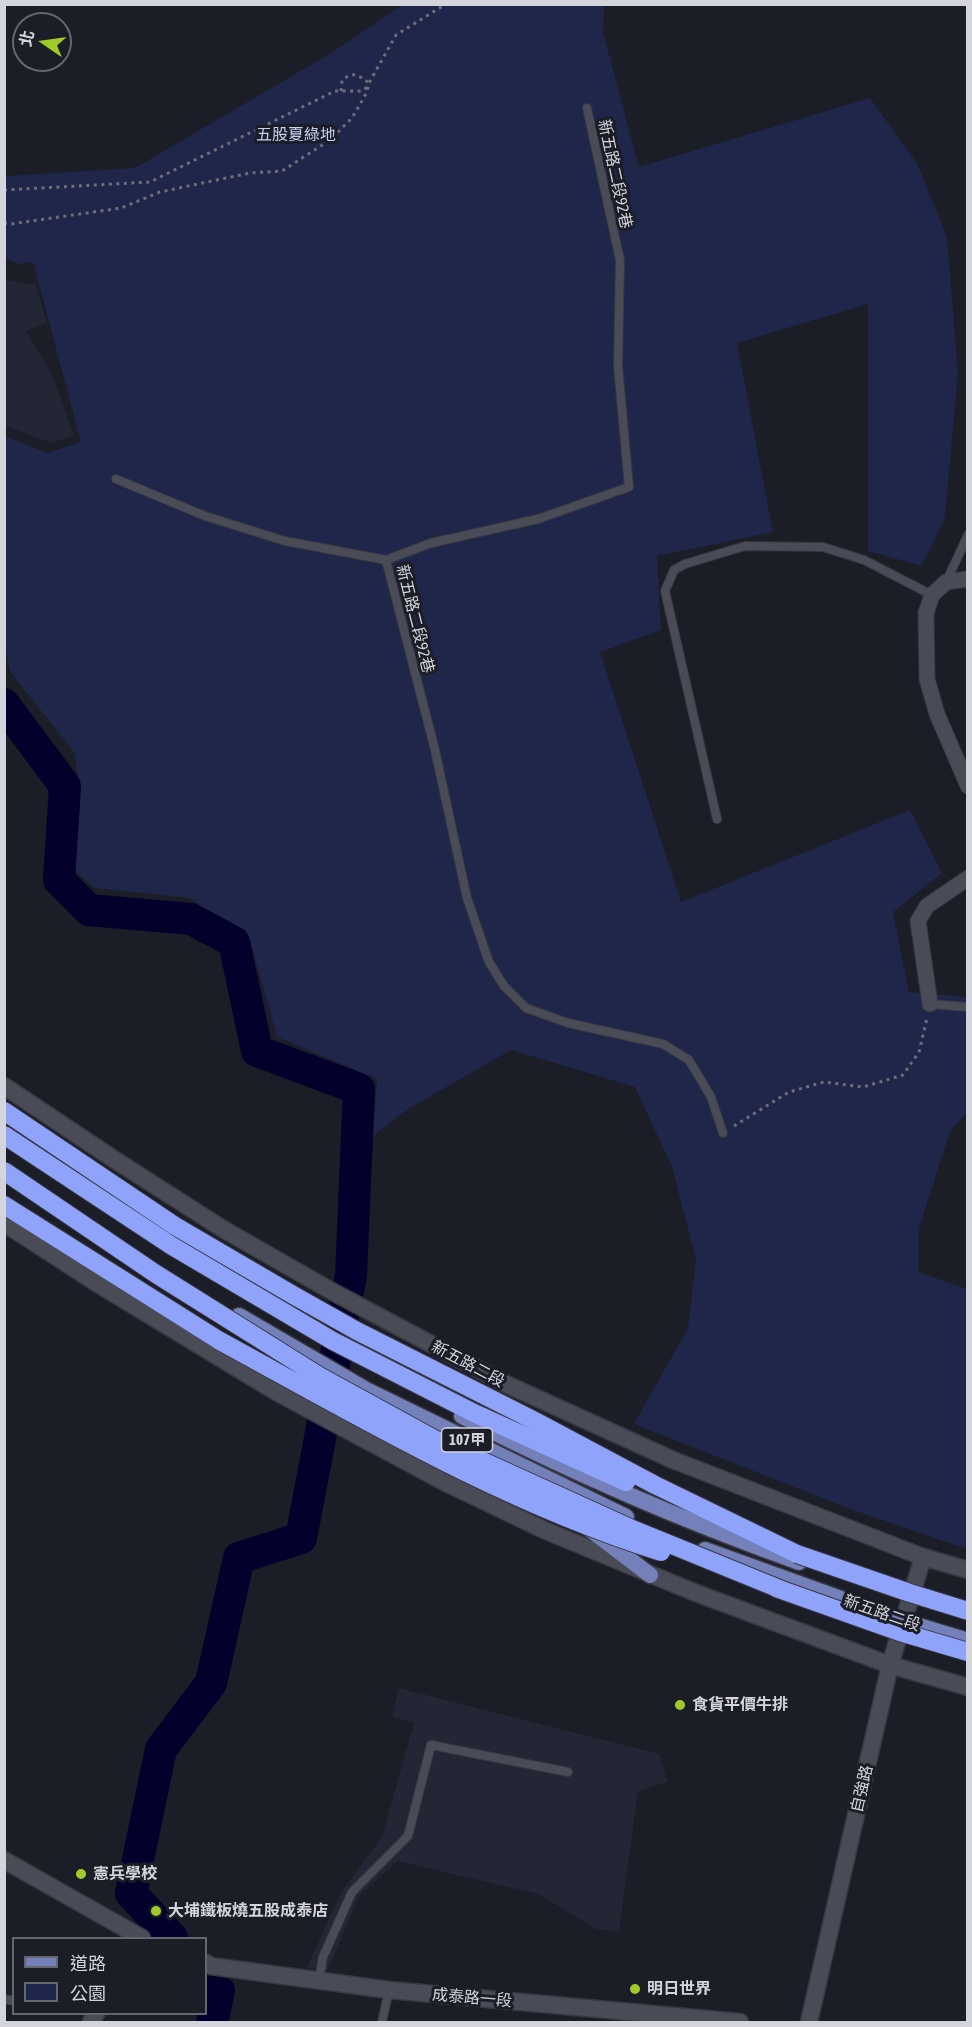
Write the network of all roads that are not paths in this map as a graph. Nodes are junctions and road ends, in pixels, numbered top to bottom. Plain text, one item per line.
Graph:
1 (587, 108) dead end
2 (116, 479) dead end
3 (968, 535) edge
4 (386, 560) junction
5 (968, 579) edge
6 (946, 582) junction
7 (932, 595) junction
8 (968, 786) edge
9 (717, 819) dead end
10 (968, 878) edge
11 (930, 1004) joint
12 (968, 1007) edge
13 (4, 1086) edge
14 (9, 1114) edge
15 (723, 1133) road end
16 (4, 1135) edge
17 (4, 1143) edge
18 (4, 1163) edge
19 (4, 1172) edge
20 (4, 1205) edge
21 (4, 1223) edge
22 (490, 1452) junction
23 (797, 1554) junction
24 (923, 1557) junction
25 (968, 1570) edge
26 (650, 1575) junction
27 (787, 1592) junction
28 (908, 1601) junction
29 (968, 1611) edge
30 (968, 1619) edge
31 (902, 1621) junction
32 (968, 1641) edge
33 (968, 1652) edge
34 (890, 1665) junction
35 (968, 1687) edge
36 (568, 1772) dead end
37 (4, 1860) edge
38 (136, 1937) edge
39 (207, 1964) edge
40 (319, 1981) junction
41 (389, 1990) junction
42 (663, 2019) edge
43 (382, 2022) edge
44 (740, 2022) edge
45 (809, 2022) edge

1 - 4 lane, 新五路二段92巷
2 - 4 lane
3 - 6 lane
4 - 15 lane, 新五路二段92巷
5 - 6 street
6 - 7 street
7 - 8 street
7 - 9 lane
10 - 11 street
11 - 12 lane
13 - 24 main road, 新五路二段
14 - 23 highway
16 - 23 highway
17 - 28 main road, 新五路二段 / 107甲
18 - 22 main road, 新五路二段 / 107甲
19 - 27 highway, bridge
20 - 27 highway, bridge
21 - 26 main road
22 - 26 main road
22 - 31 main road, 新五路二段 / 107甲
23 - 29 highway, bridge
24 - 25 main road, 新五路二段
24 - 28 main road, 自強路
26 - 34 main road
27 - 33 highway, bridge
28 - 30 main road, 新五路二段 / 107甲
28 - 31 main road, 自強路
31 - 32 main road, 新五路二段 / 107甲
31 - 34 main road, 自強路
34 - 35 main road
34 - 45 main road, 自強路
36 - 40 lane
37 - 38 main road
39 - 40 main road, 成泰路一段
40 - 41 main road, 成泰路一段
41 - 42 main road, 成泰路一段
41 - 43 lane
42 - 44 main road, 成泰路一段

